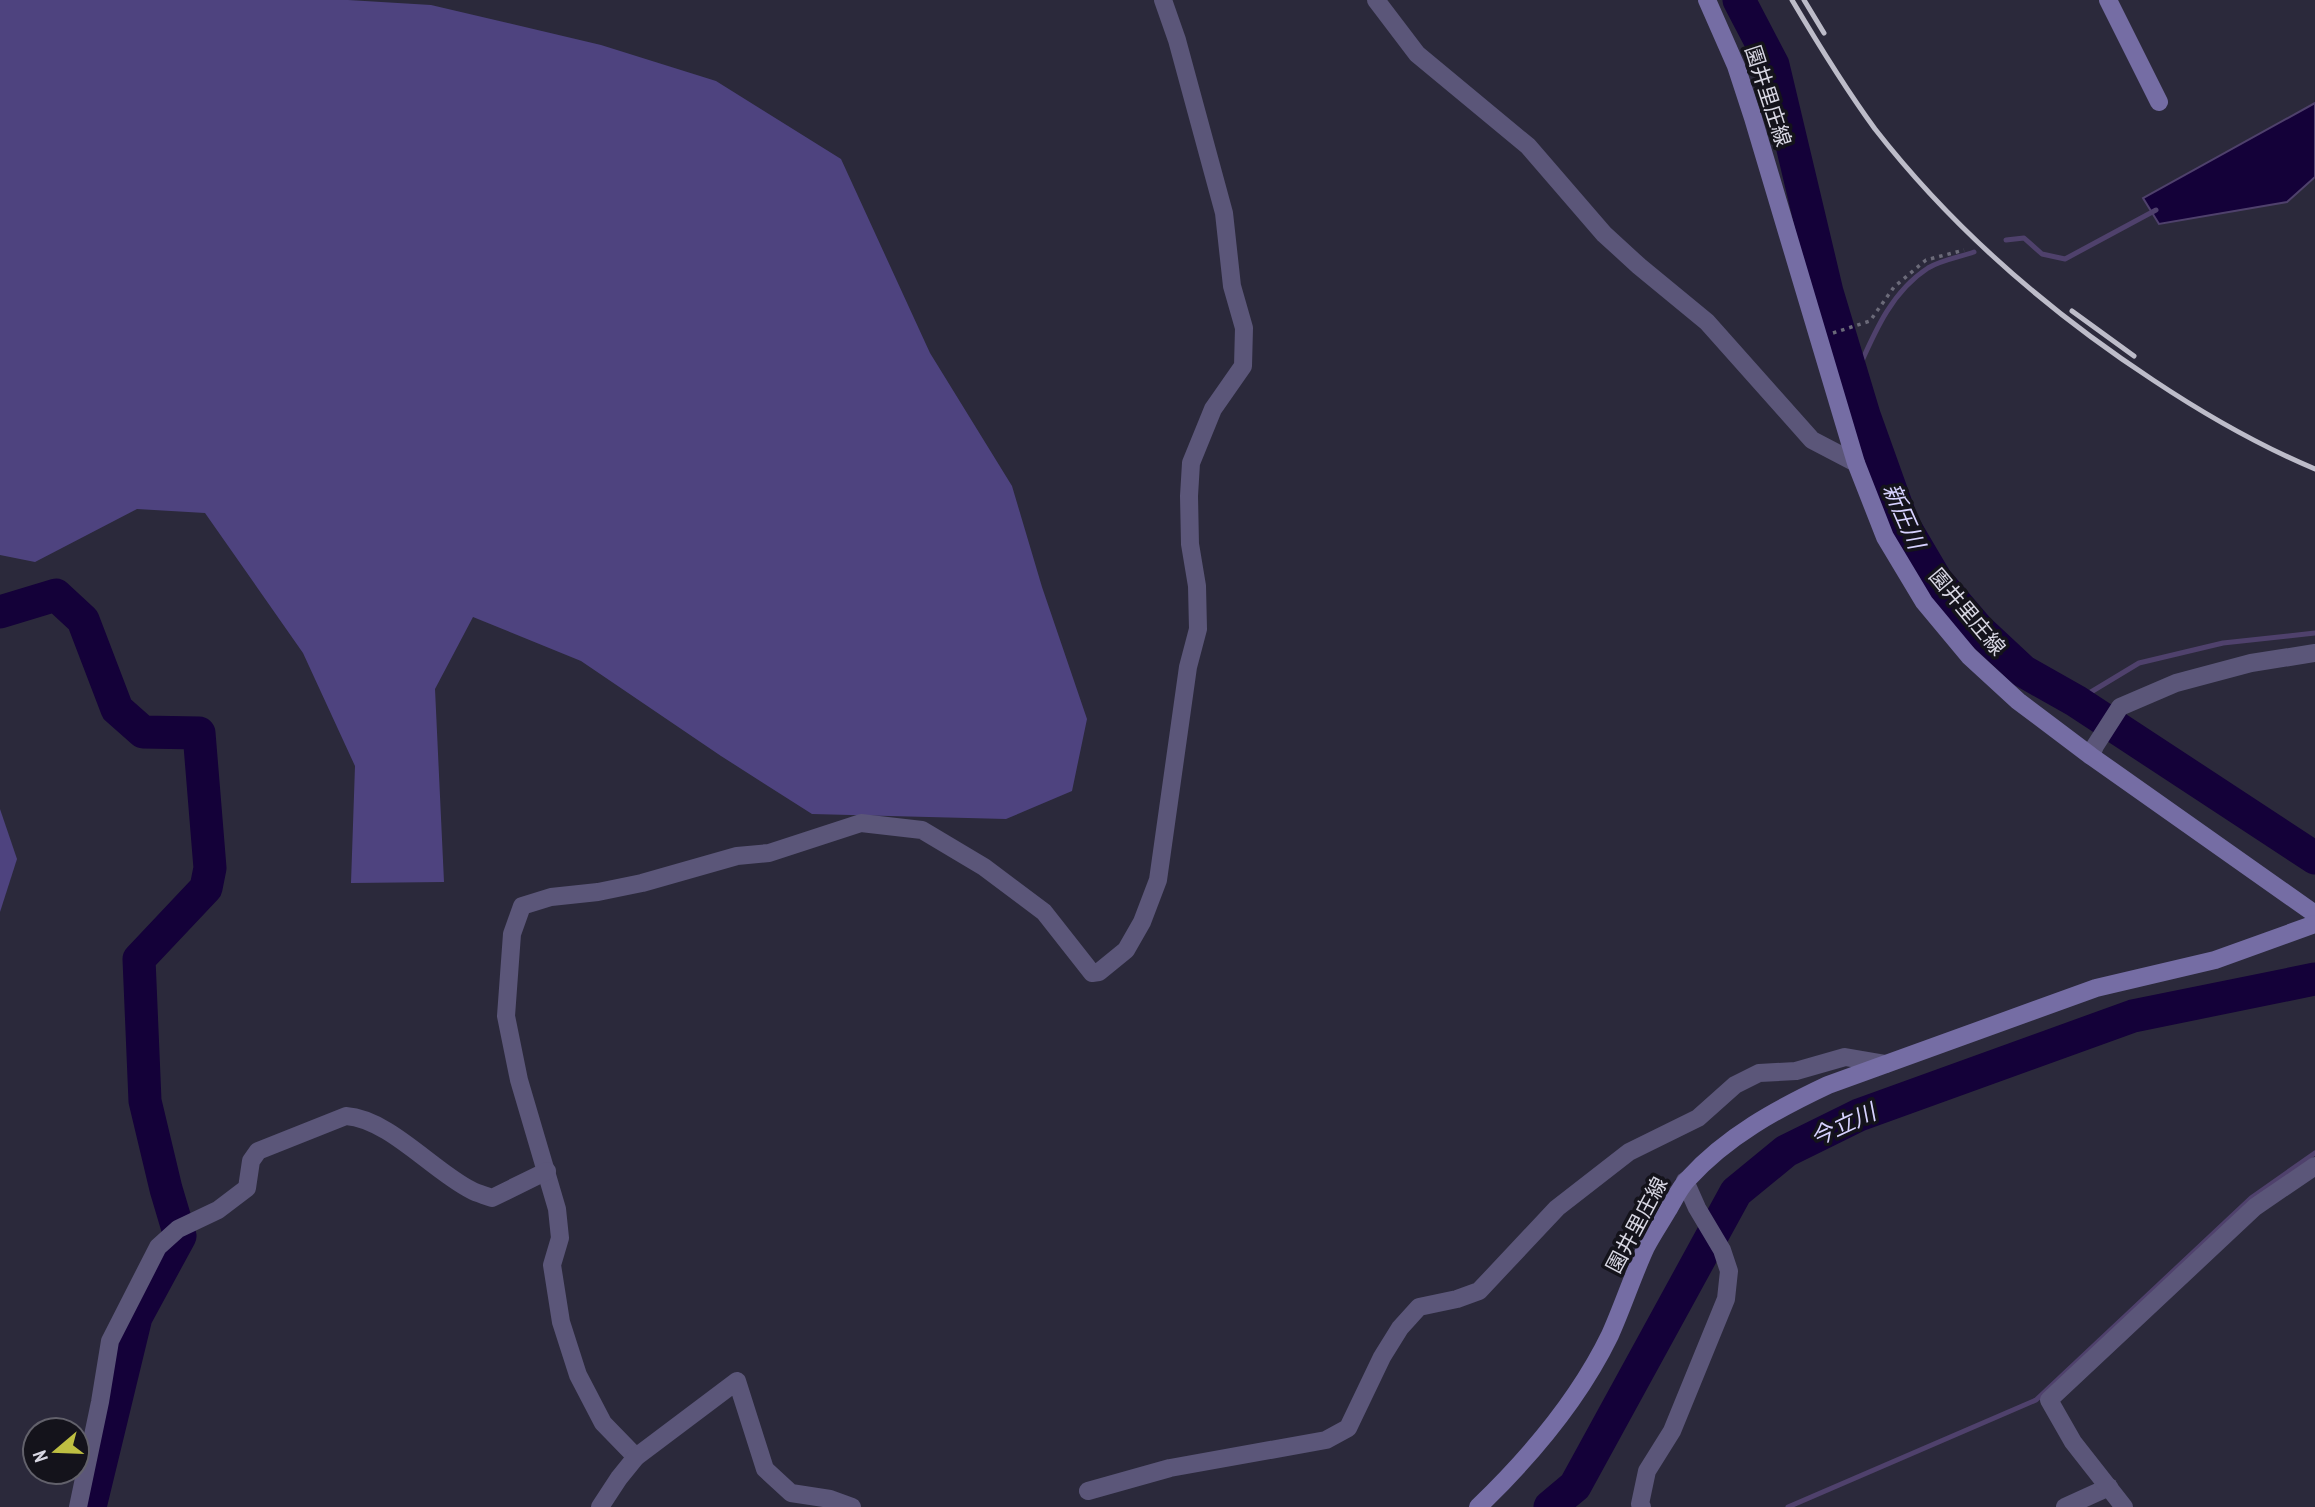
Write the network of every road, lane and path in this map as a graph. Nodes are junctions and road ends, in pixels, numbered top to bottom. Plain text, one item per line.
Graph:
1 (1163, 0) edge
2 (1376, 0) edge
3 (1707, 0) edge
4 (2108, 0) edge
5 (2158, 102) dead end
6 (1964, 250) dead end
7 (1848, 328) dead end
8 (1856, 464) junction
9 (2315, 653) edge
10 (2093, 751) junction
11 (2315, 914) edge
12 (2315, 924) edge
13 (1886, 1064) junction
14 (2315, 1166) edge
15 (547, 1171) junction
16 (1685, 1181) junction
17 (636, 1457) junction
18 (2109, 1487) junction
19 (1088, 1491) dead end
20 (78, 1507) edge
21 (600, 1507) edge
22 (852, 1507) edge
23 (1478, 1507) edge
24 (1642, 1507) edge
25 (2065, 1507) edge
26 (2124, 1507) edge

1 - 15 street
2 - 8 street
3 - 8 main road, 園井里庄線
4 - 5 main road
6 - 7 path
8 - 10 main road, 園井里庄線
9 - 10 street
10 - 11 main road, 園井里庄線
12 - 13 main road, 園井里庄線
13 - 16 main road, 園井里庄線
13 - 19 street
14 - 18 street
15 - 17 street
15 - 20 street
16 - 23 main road, 園井里庄線
16 - 24 street
17 - 21 street
17 - 22 street
18 - 25 street
18 - 26 street

